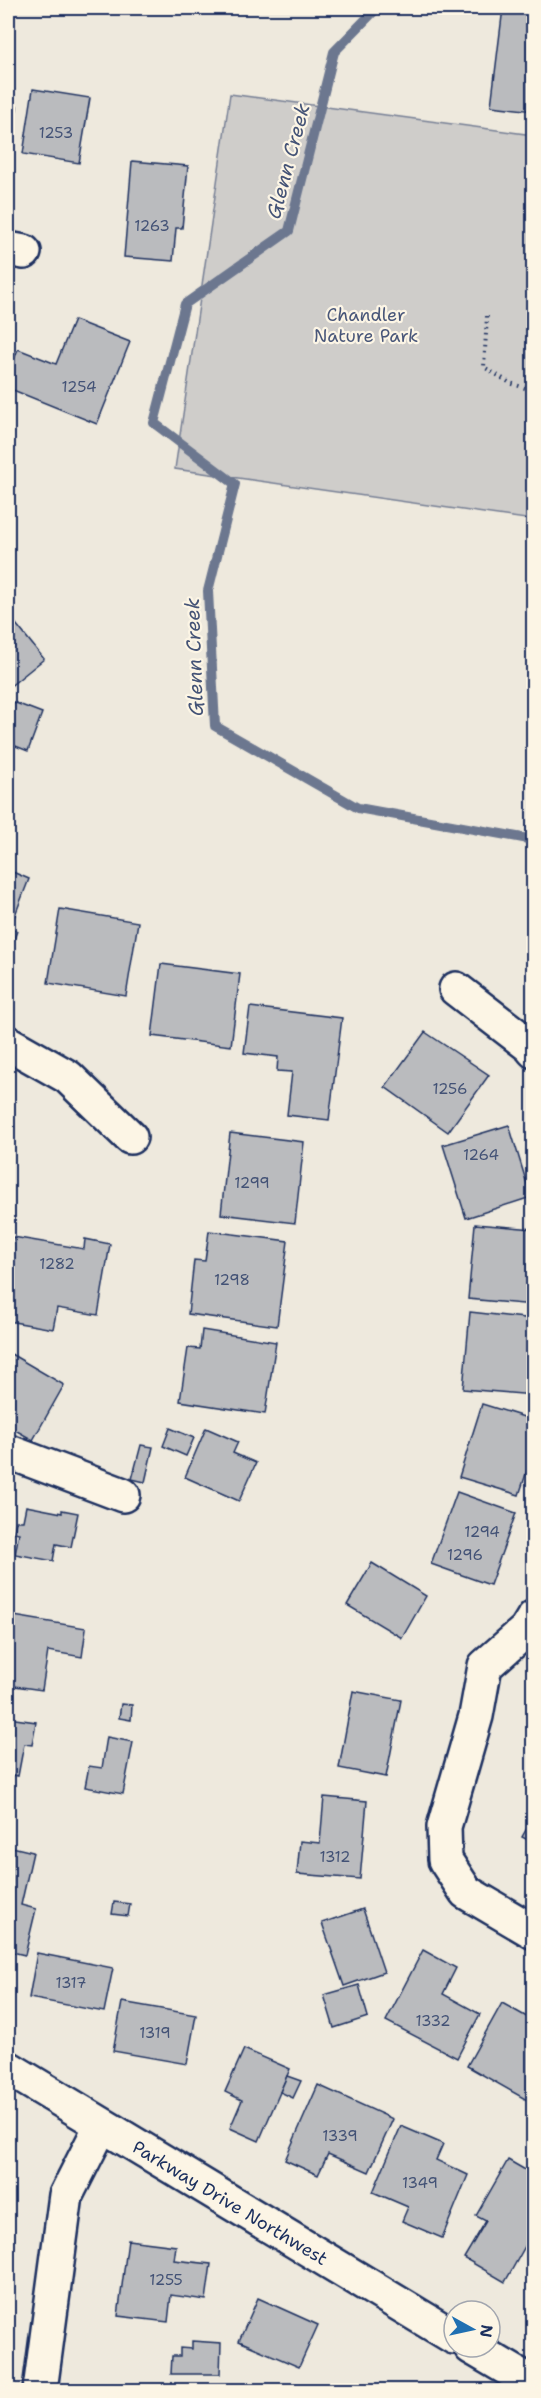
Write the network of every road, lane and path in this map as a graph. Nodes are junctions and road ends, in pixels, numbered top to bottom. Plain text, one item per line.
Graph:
1 (488, 316) dead end
2 (534, 391) edge
3 (456, 989) dead end
4 (8, 1043) edge
5 (534, 1051) edge
6 (130, 1137) dead end
7 (8, 1453) edge
8 (123, 1495) dead end
9 (534, 1617) edge
10 (534, 1932) edge
11 (8, 2068) edge
12 (101, 2126) junction
13 (442, 2330) edge
14 (492, 2359) edge
15 (527, 2379) edge
16 (40, 2391) edge

1 - 2 path
3 - 5 street
4 - 6 street
7 - 8 street
9 - 10 street
11 - 12 street, Parkway Drive Northwest
12 - 13 street, Parkway Drive Northwest
12 - 16 street
14 - 15 street

